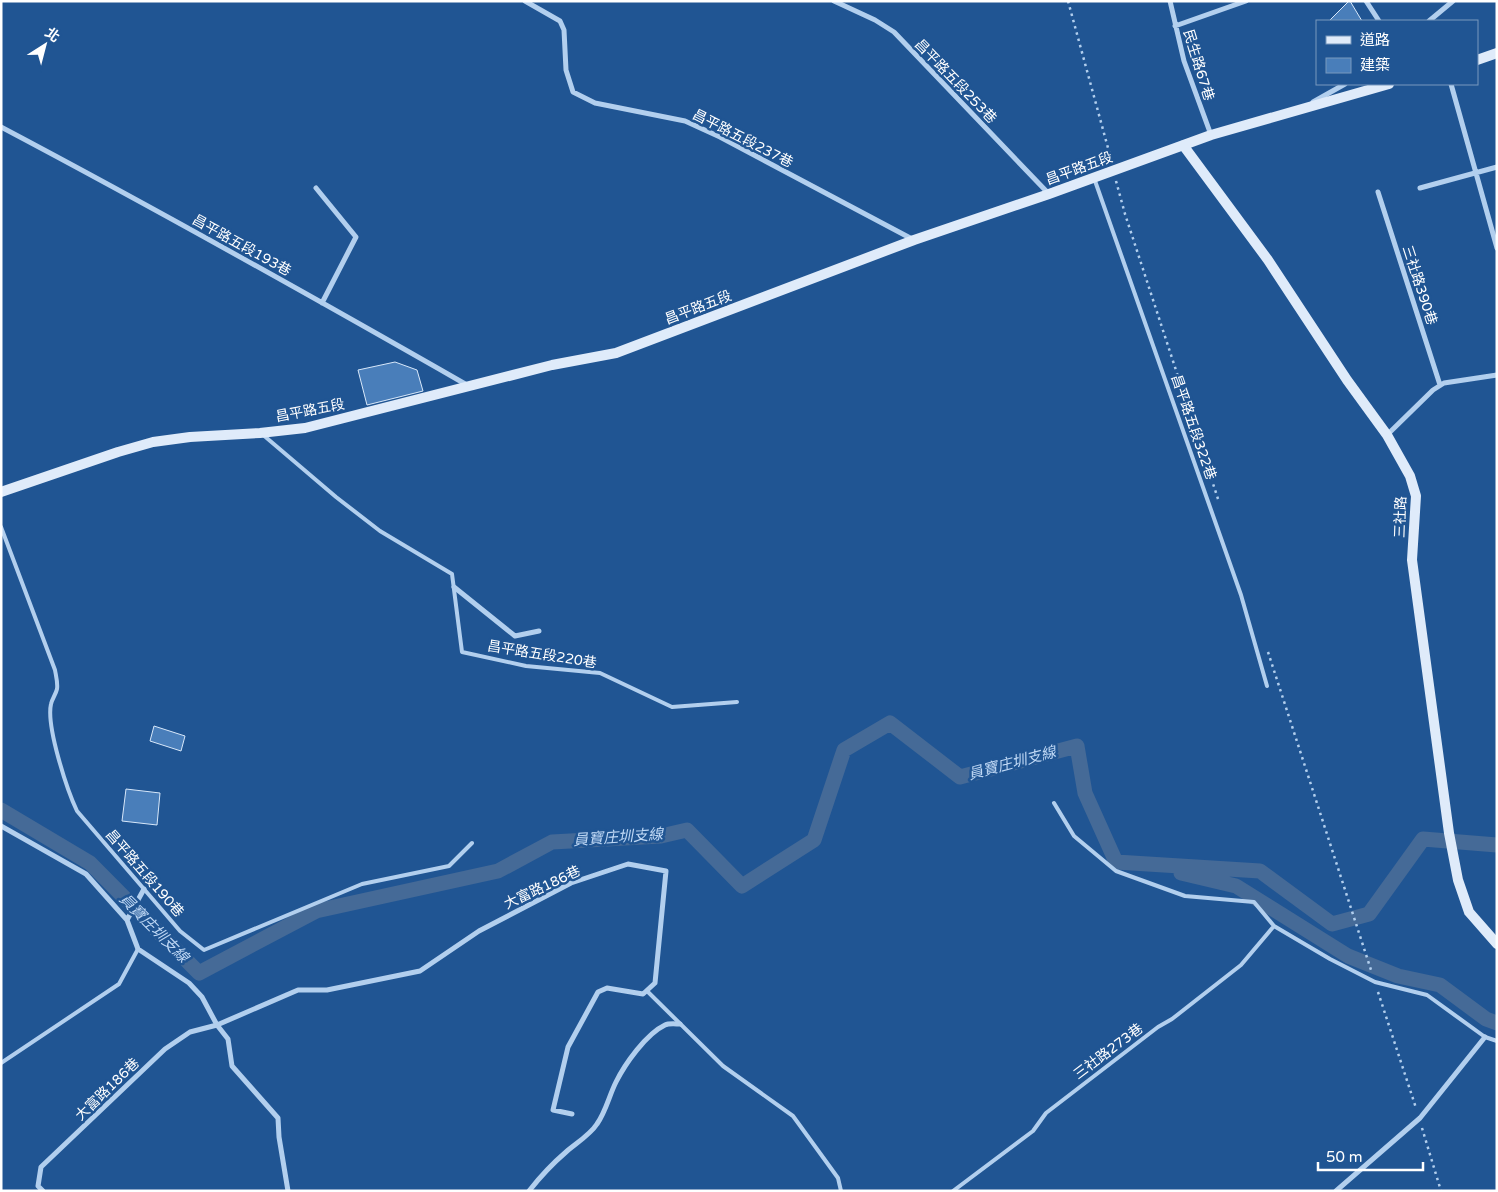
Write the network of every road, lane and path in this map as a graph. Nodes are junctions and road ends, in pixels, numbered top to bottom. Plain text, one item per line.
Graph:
1 (525, 1) edge
2 (834, 1) edge
3 (1170, 1) edge
4 (1246, 1) edge
5 (1366, 1) edge
6 (1453, 1) edge
7 (1378, 20) edge
8 (1430, 20) edge
9 (1175, 26) junction
10 (1497, 53) edge
11 (1478, 60) edge
12 (1343, 85) edge
13 (1386, 85) edge
14 (1451, 85) edge
15 (1302, 109) junction
16 (1, 127) edge
17 (1211, 135) junction
18 (1183, 145) junction
19 (1497, 167) edge
20 (1476, 173) junction
21 (1094, 178) junction
22 (316, 188) dead end
23 (1420, 188) dead end
24 (1378, 192) dead end
25 (1049, 194) junction
26 (914, 240) junction
27 (1497, 248) edge
28 (322, 303) junction
29 (1497, 374) edge
30 (1440, 385) junction
31 (469, 387) junction
32 (260, 433) junction
33 (1386, 435) junction
34 (1, 492) edge
35 (1, 527) edge
36 (454, 587) junction
37 (539, 631) dead end
38 (1267, 686) dead end
39 (737, 702) dead end
40 (1054, 804) dead end
41 (1, 826) edge
42 (472, 843) dead end
43 (144, 889) junction
44 (127, 920) junction
45 (1274, 926) junction
46 (1497, 944) edge
47 (138, 949) junction
48 (647, 991) junction
49 (680, 1024) junction
50 (217, 1025) junction
51 (1485, 1037) junction
52 (1497, 1041) edge
53 (1, 1063) edge
54 (572, 1114) dead end
55 (43, 1191) edge
56 (288, 1191) edge
57 (529, 1191) edge
58 (842, 1191) edge
59 (952, 1191) edge
60 (1336, 1191) edge

1 - 26 street, 昌平路五段237巷
2 - 25 street, 昌平路五段253巷
3 - 9 street, 民生路67巷
4 - 9 street
5 - 7 street
6 - 8 street
9 - 17 street, 民生路67巷
10 - 11 street
12 - 15 street
13 - 15 street, 昌平路五段
14 - 20 street
15 - 17 street, 昌平路五段
16 - 28 street, 昌平路五段193巷
17 - 18 street, 昌平路五段
18 - 21 street, 昌平路五段
18 - 33 street, 三社路
19 - 20 street
20 - 23 street
20 - 27 street
21 - 25 street, 昌平路五段
21 - 38 lane, 昌平路五段322巷
22 - 28 street
24 - 30 street, 三社路390巷
25 - 26 street, 昌平路五段
26 - 31 street, 昌平路五段
28 - 31 street, 昌平路五段193巷
29 - 30 street
30 - 33 street
31 - 32 street, 昌平路五段
32 - 34 street, 昌平路五段
32 - 36 lane, 昌平路五段220巷
33 - 46 street, 三社路
35 - 43 lane, 昌平路五段190巷
36 - 37 street, 昌平路五段220巷
36 - 39 lane, 昌平路五段220巷
40 - 45 lane
41 - 44 street
42 - 43 lane, 昌平路五段190巷
43 - 44 street
44 - 47 street
45 - 51 lane
45 - 59 lane, 三社路273巷
47 - 50 street
47 - 53 lane
48 - 49 lane
48 - 50 street, 大富路186巷
48 - 54 street
49 - 57 street
49 - 58 lane
50 - 55 street, 大富路186巷
50 - 56 street
51 - 52 lane
51 - 60 street

